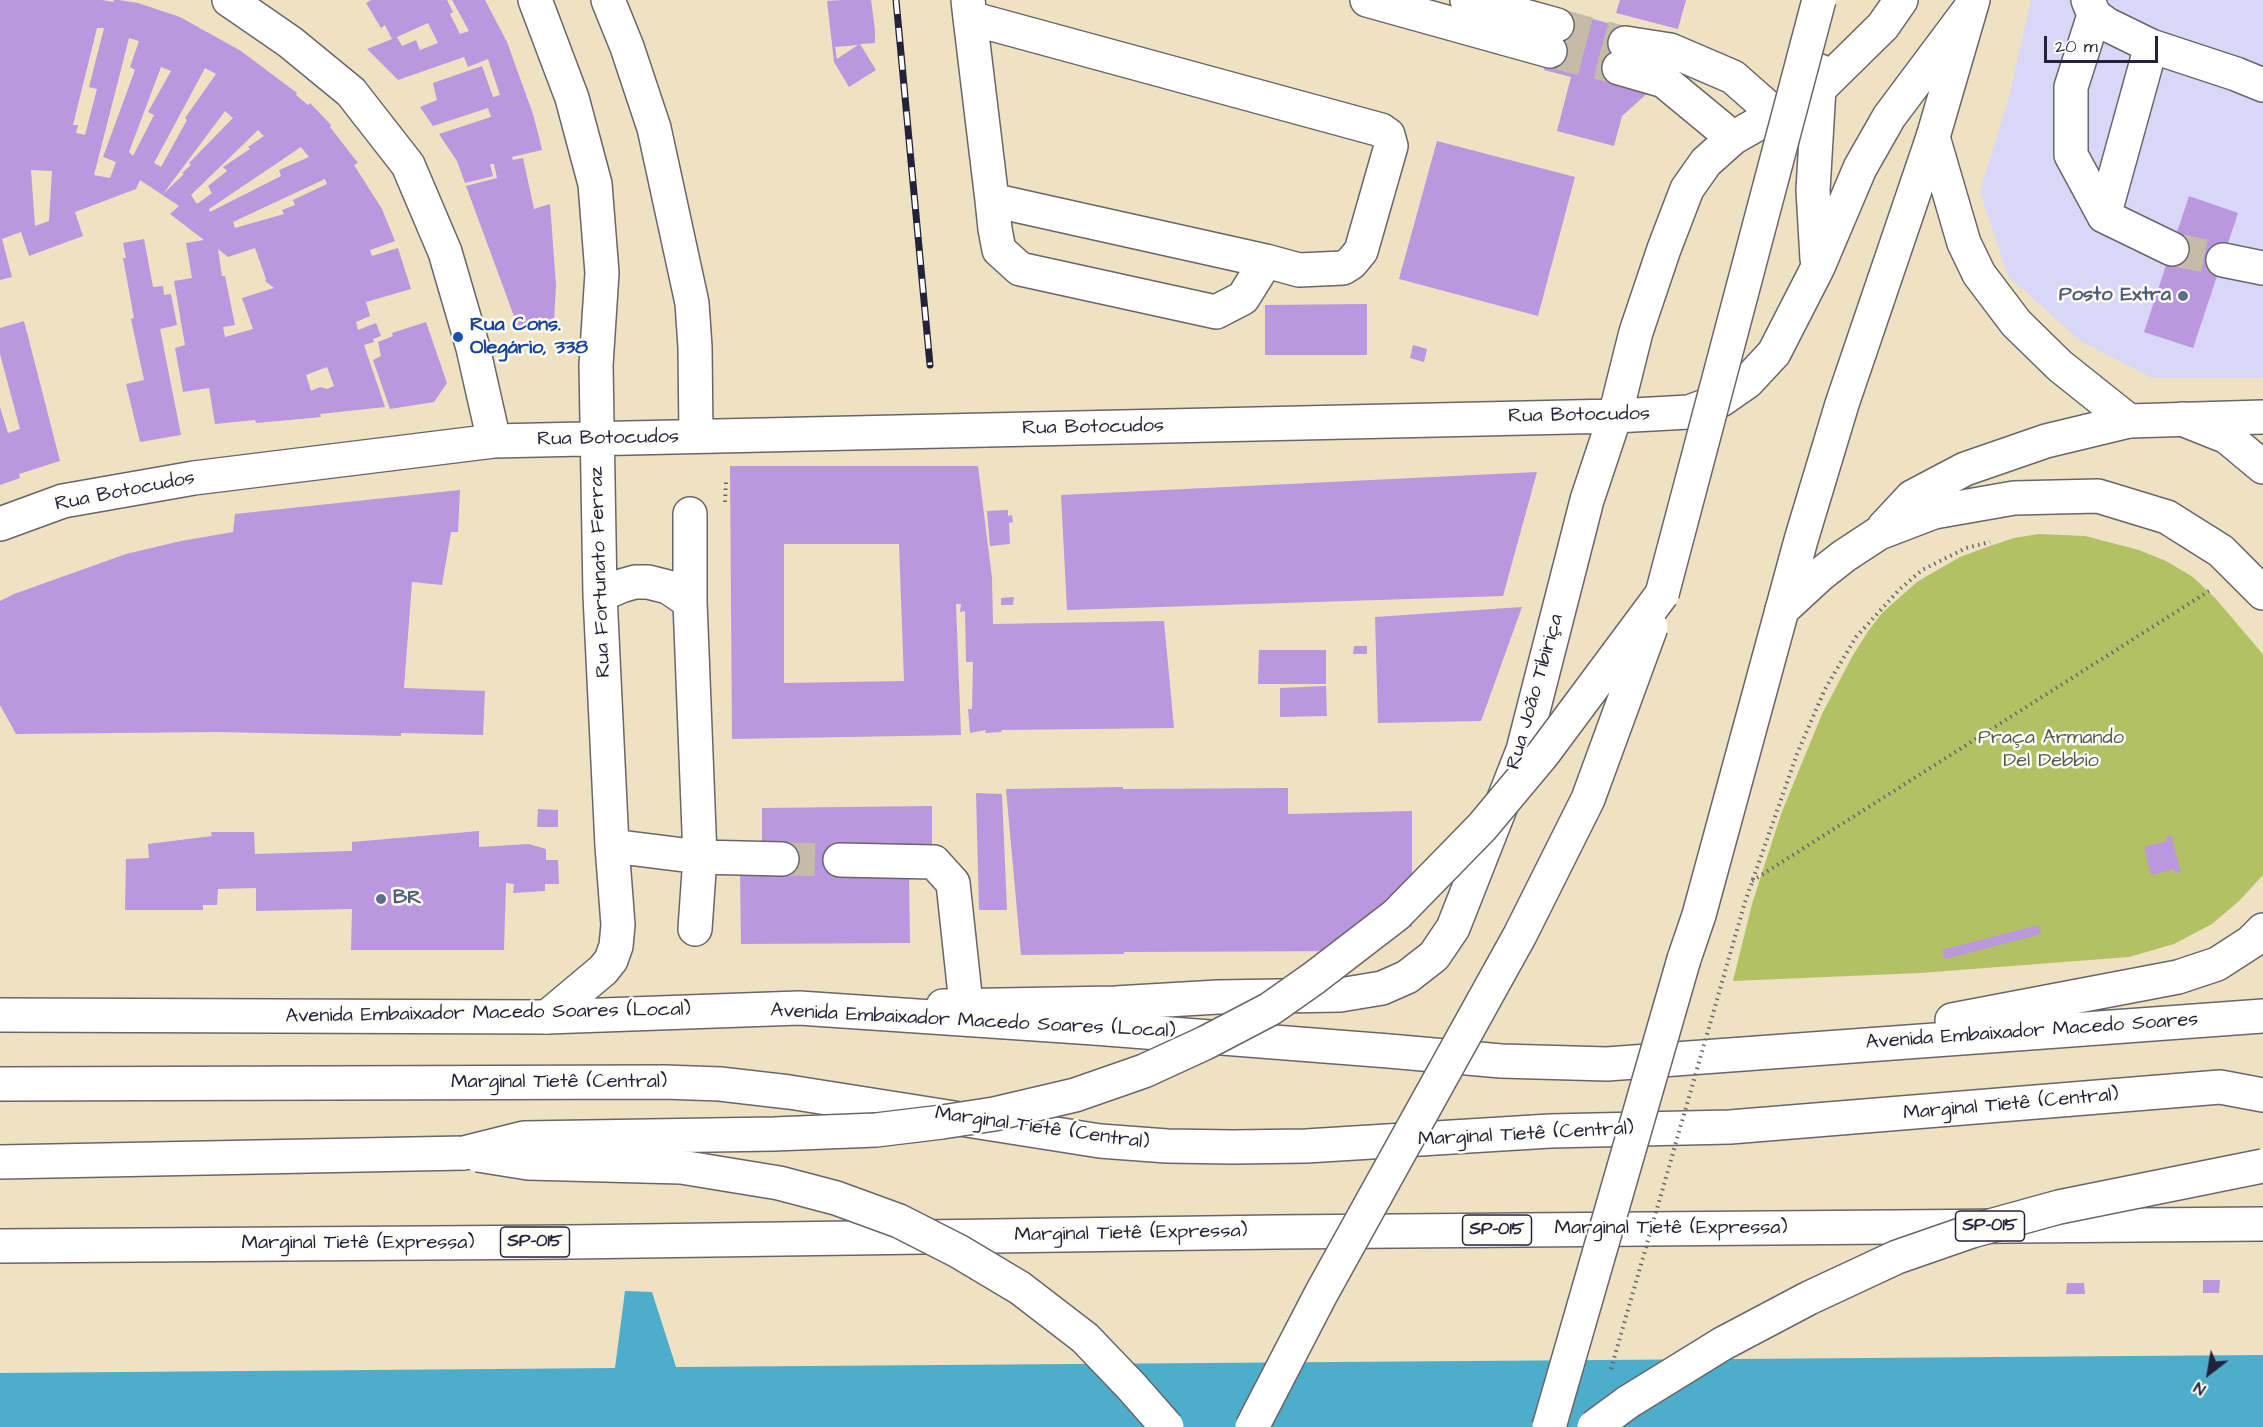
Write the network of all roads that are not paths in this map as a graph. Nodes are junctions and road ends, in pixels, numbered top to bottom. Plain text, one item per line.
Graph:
1 (229, 0) edge
2 (535, 0) edge
3 (608, 0) edge
4 (1367, 0) edge
5 (1467, 0) edge
6 (1821, 0) edge
7 (1901, 0) edge
8 (1973, 3) edge
9 (2091, 8) edge
10 (969, 9) edge
11 (2151, 46) junction
12 (2263, 85) edge
13 (1820, 88) junction
14 (1775, 114) junction
15 (1933, 137) junction
16 (1733, 138) junction
17 (992, 200) junction
18 (2104, 216) junction
19 (2172, 249) tunnel mouth
20 (2223, 260) tunnel mouth
21 (1266, 261) junction
22 (1818, 267) junction
23 (2263, 268) edge
24 (1615, 416) junction
25 (2263, 417) edge
26 (2182, 419) junction
27 (2129, 421) junction
28 (696, 436) junction
29 (597, 439) junction
30 (494, 441) junction
31 (2263, 466) edge
32 (690, 514) dead end
33 (0, 524) edge
34 (1879, 533) junction
35 (2263, 593) edge
36 (1662, 594) junction
37 (600, 595) junction
38 (690, 602) junction
39 (1782, 610) junction
40 (612, 846) junction
41 (700, 857) junction
42 (782, 859) tunnel mouth
43 (840, 860) tunnel mouth
44 (695, 929) dead end
45 (2263, 930) edge
46 (2263, 996) edge
47 (966, 1004) junction
48 (875, 1012) junction
49 (0, 1015) edge
50 (2263, 1016) edge
51 (547, 1017) junction
52 (2200, 1020) junction
53 (1801, 1048) junction
54 (2263, 1083) edge
55 (0, 1084) edge
56 (2220, 1087) junction
57 (2263, 1095) edge
58 (464, 1153) junction
59 (0, 1162) edge
60 (2263, 1166) edge
61 (2263, 1208) edge
62 (2248, 1224) edge
63 (0, 1246) edge
64 (1167, 1427) edge
65 (1252, 1427) edge
66 (1549, 1427) edge
67 (1594, 1427) edge

1 - 30 main road
2 - 29 main road, Rua Fortunato Ferraz
3 - 28 main road
4 - 5 main road
6 - 13 main road
6 - 36 main road, bridge
7 - 13 main road, Rua João Tibiriça
8 - 15 main road
8 - 22 main road, Rua Botocudos
9 - 11 main road
9 - 18 main road
10 - 17 main road
10 - 21 main road
11 - 12 main road
11 - 18 main road
13 - 14 main road, Rua João Tibiriça
13 - 22 main road
14 - 16 main road, Rua João Tibiriça
14 - 16 main road
15 - 27 main road
15 - 39 main road
16 - 24 main road, Rua João Tibiriça
17 - 21 main road
17 - 21 main road
18 - 19 main road
20 - 23 main road
22 - 24 main road, Rua Botocudos
24 - 28 main road, Rua Botocudos
24 - 47 main road, Rua João Tibiriça
25 - 26 main road
26 - 27 main road
26 - 31 main road
27 - 34 main road
28 - 29 main road, Rua Botocudos
29 - 30 main road, Rua Botocudos
29 - 37 main road, Rua Fortunato Ferraz
30 - 33 main road, Rua Botocudos
32 - 38 main road
34 - 35 main road
34 - 39 main road
36 - 58 main road, bridge
36 - 65 main road, bridge
37 - 38 main road
37 - 40 main road, Rua Fortunato Ferraz
38 - 41 main road
39 - 66 main road, bridge
40 - 41 main road
40 - 51 main road, Rua Fortunato Ferraz
41 - 42 main road
41 - 44 main road
43 - 47 main road
45 - 53 main road
46 - 52 main road
47 - 48 main road, Rua João Tibiriça
48 - 51 main road, Avenida Embaixador Macedo Soares (Local)
48 - 53 main road, Avenida Embaixador Macedo Soares (Local)
49 - 51 main road, Avenida Embaixador Macedo Soares (Local)
50 - 52 main road, Avenida Embaixador Macedo Soares
52 - 53 main road, Avenida Embaixador Macedo Soares
54 - 56 main road
55 - 56 main road, Marginal Tietê (Central)
56 - 57 main road, Marginal Tietê (Central)
58 - 59 main road
58 - 64 main road, bridge
60 - 67 main road, bridge
61 - 62 main road
62 - 63 main road, Marginal Tietê (Expressa) / SP-015

